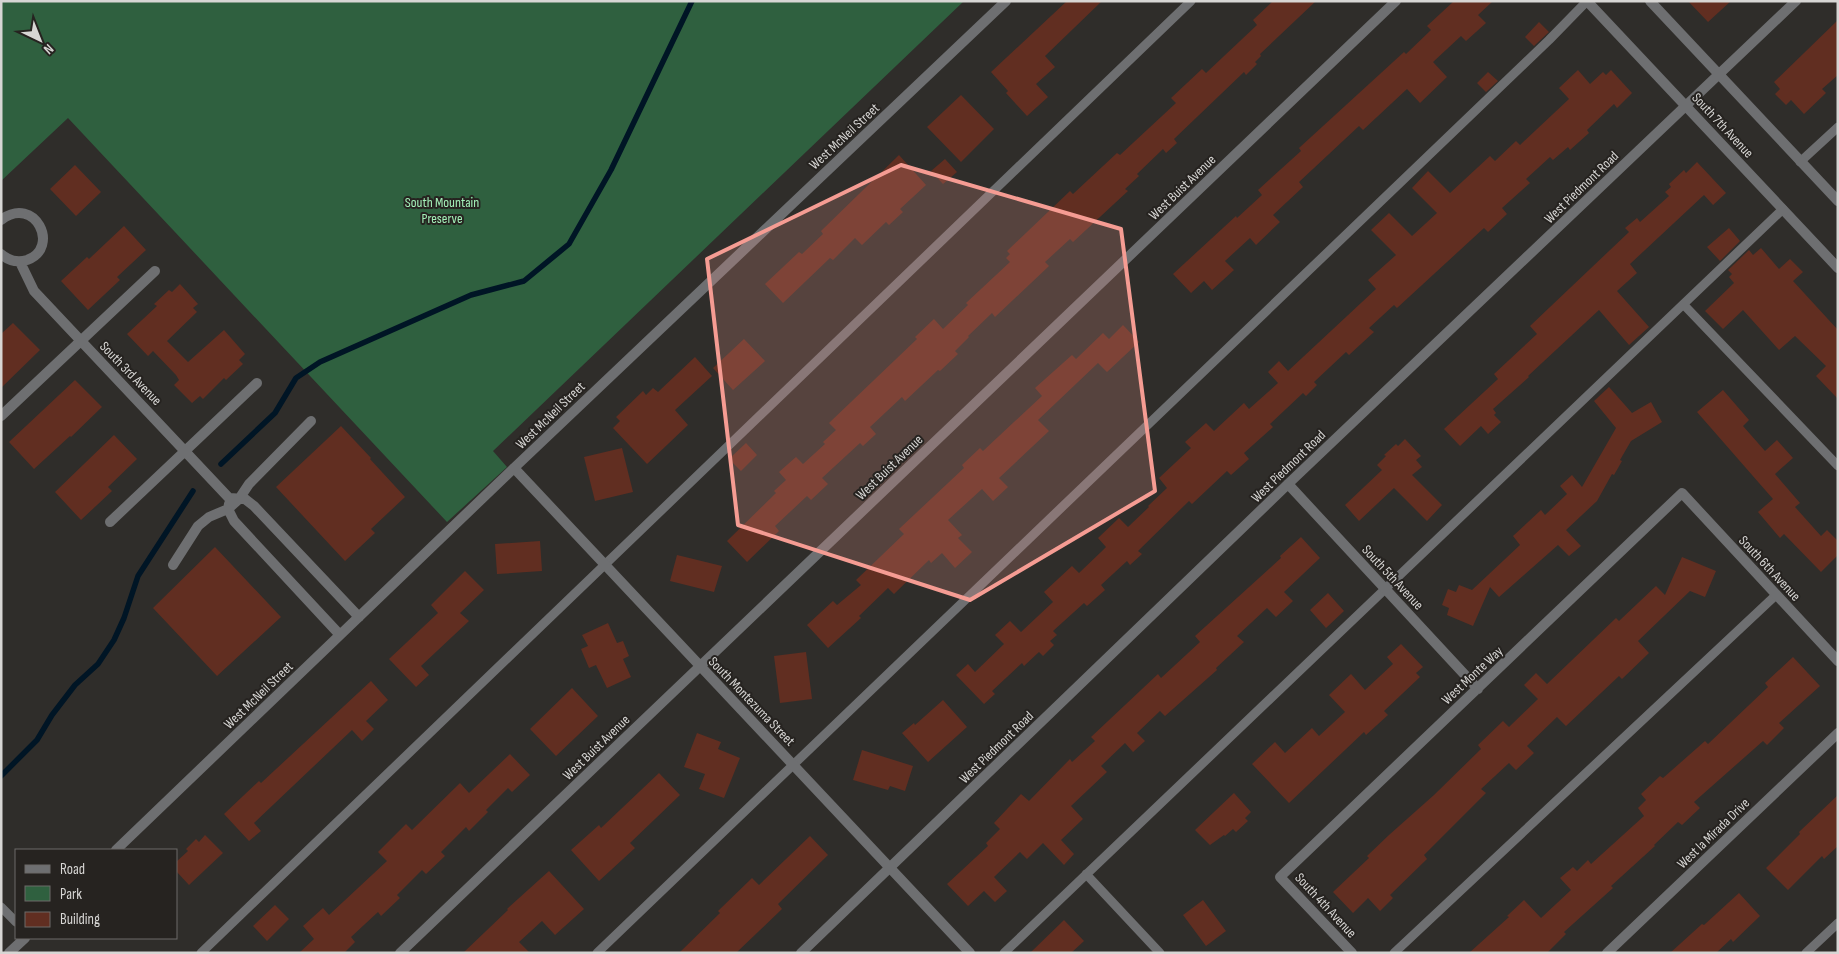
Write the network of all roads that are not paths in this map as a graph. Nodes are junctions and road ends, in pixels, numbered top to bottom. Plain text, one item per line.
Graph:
1 (1006, 1) edge
2 (1191, 1) edge
3 (1396, 1) edge
4 (1587, 1) edge
5 (1650, 1) edge
6 (1796, 1) edge
7 (1718, 74) junction
8 (1686, 106) junction
9 (1838, 127) edge
10 (1800, 162) junction
11 (1838, 201) edge
12 (1783, 210) junction
13 (1, 220) edge
14 (1, 254) edge
15 (20, 262) junction
16 (1838, 268) edge
17 (155, 271) dead end
18 (1684, 305) junction
19 (80, 340) junction
20 (257, 383) dead end
21 (1, 416) edge
22 (311, 421) dead end
23 (185, 450) junction
24 (1838, 466) edge
25 (514, 468) junction
26 (1288, 484) junction
27 (1682, 493) joint
28 (232, 502) junction
29 (110, 522) dead end
30 (174, 565) dead end
31 (605, 565) junction
32 (1385, 589) junction
33 (1776, 594) junction
34 (359, 617) junction
35 (340, 635) junction
36 (1838, 661) edge
37 (700, 667) junction
38 (1478, 689) junction
39 (1838, 733) edge
40 (793, 765) junction
41 (117, 849) edge
42 (889, 868) junction
43 (1086, 874) junction
44 (1280, 876) joint
45 (1, 907) edge
46 (15, 921) edge
47 (1838, 922) edge
48 (24, 939) edge
49 (9, 953) edge
50 (201, 953) edge
51 (400, 953) edge
52 (596, 953) edge
53 (801, 953) edge
54 (970, 953) edge
55 (1004, 953) edge
56 (1160, 953) edge
57 (1352, 953) edge
58 (1394, 953) edge
59 (1607, 953) edge
60 (1806, 953) edge

1 - 25 street, West McNeil Street
2 - 31 lane
3 - 37 street, West Buist Avenue
4 - 8 street, South 7th Avenue
4 - 40 lane
5 - 7 street
6 - 7 street, West Piedmont Road
7 - 8 street, West Piedmont Road
7 - 10 street
8 - 12 street, South 7th Avenue
8 - 26 street, West Piedmont Road
9 - 10 lane
10 - 11 street
12 - 16 street, South 7th Avenue
12 - 18 lane
13 - 15 street
14 - 15 street
15 - 19 street, South 3rd Avenue
17 - 19 street
18 - 24 lane
18 - 32 lane
19 - 21 street
19 - 23 street, South 3rd Avenue
20 - 23 street
22 - 28 street
23 - 28 street, South 3rd Avenue
23 - 29 street
25 - 31 street, South Montezuma Street
25 - 34 street, West McNeil Street
26 - 32 street, South 5th Avenue
26 - 42 street, West Piedmont Road
27 - 33 street, South 6th Avenue
27 - 38 street, West Monte Way
28 - 30 street
28 - 34 street, South 3rd Avenue
28 - 35 street, South 3rd Avenue
31 - 37 street, South Montezuma Street
31 - 50 lane
32 - 38 street, South 5th Avenue
32 - 43 lane
33 - 36 street, South 6th Avenue
33 - 58 lane
34 - 35 street, West McNeil Street
35 - 41 street, West McNeil Street
37 - 40 street, South Montezuma Street
37 - 51 street, West Buist Avenue
38 - 44 street, West Monte Way
39 - 59 street, West la Mirada Drive
40 - 42 street, South Montezuma Street
40 - 52 lane
42 - 53 street, West Piedmont Road
42 - 54 street, South Montezuma Street
43 - 55 lane
43 - 56 lane
44 - 57 street, South 4th Avenue
45 - 46 lane
47 - 60 lane
48 - 49 street

